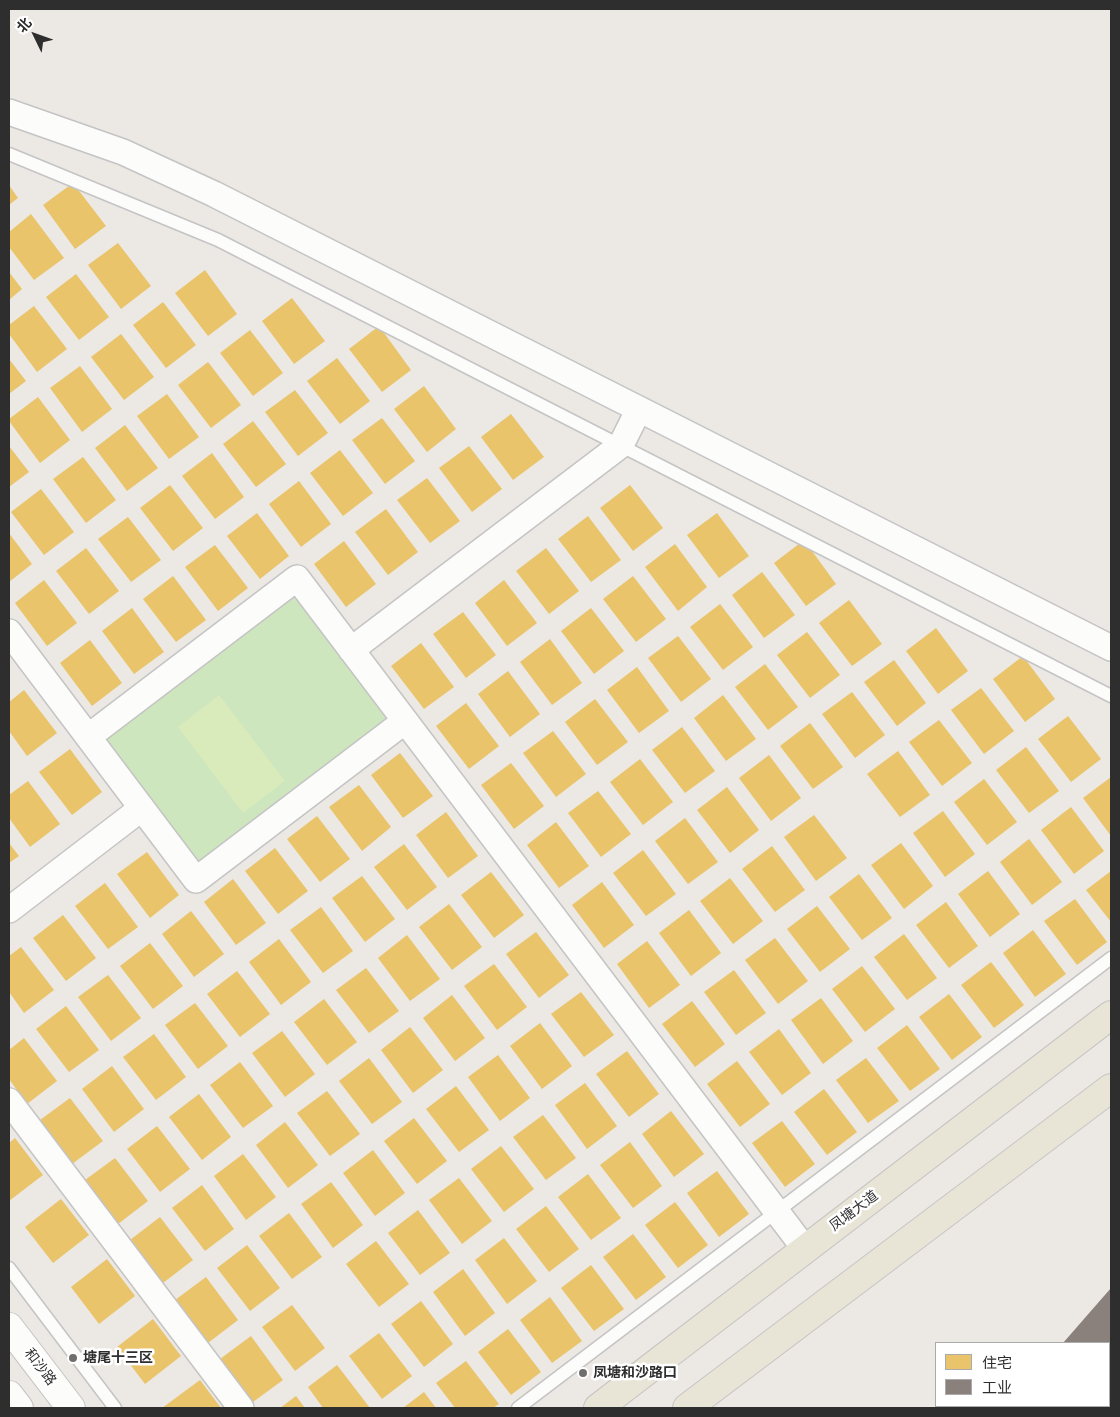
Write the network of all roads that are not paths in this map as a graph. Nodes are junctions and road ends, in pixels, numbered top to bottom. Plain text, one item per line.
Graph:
1 (9, 112) edge
2 (9, 154) edge
3 (639, 409) junction
4 (620, 445) junction
5 (9, 632) edge
6 (1111, 648) edge
7 (351, 650) junction
8 (1111, 696) edge
9 (406, 721) junction
10 (88, 737) junction
11 (142, 808) junction
12 (9, 910) edge
13 (1111, 958) edge
14 (1111, 1015) edge
15 (1111, 1088) edge
16 (9, 1101) edge
17 (777, 1211) junction
18 (805, 1249) junction
19 (9, 1268) edge
20 (9, 1327) edge
21 (9, 1395) edge
22 (19, 1408) edge
23 (71, 1408) edge
24 (115, 1408) edge
25 (241, 1408) edge
26 (518, 1408) edge
27 (598, 1408) edge
28 (687, 1408) edge

1 - 3 street
2 - 4 lane
3 - 4 street
3 - 6 street
4 - 7 street
4 - 8 lane
5 - 10 street
7 - 9 street
7 - 10 street
9 - 11 street
9 - 17 street
10 - 11 street
11 - 12 street
13 - 17 lane
14 - 18 main road, 凤塘大道
15 - 28 main road
16 - 25 street
17 - 18 street
17 - 26 lane
18 - 27 main road, 凤塘大道
19 - 24 lane
20 - 23 main road, 和沙路
21 - 22 main road

